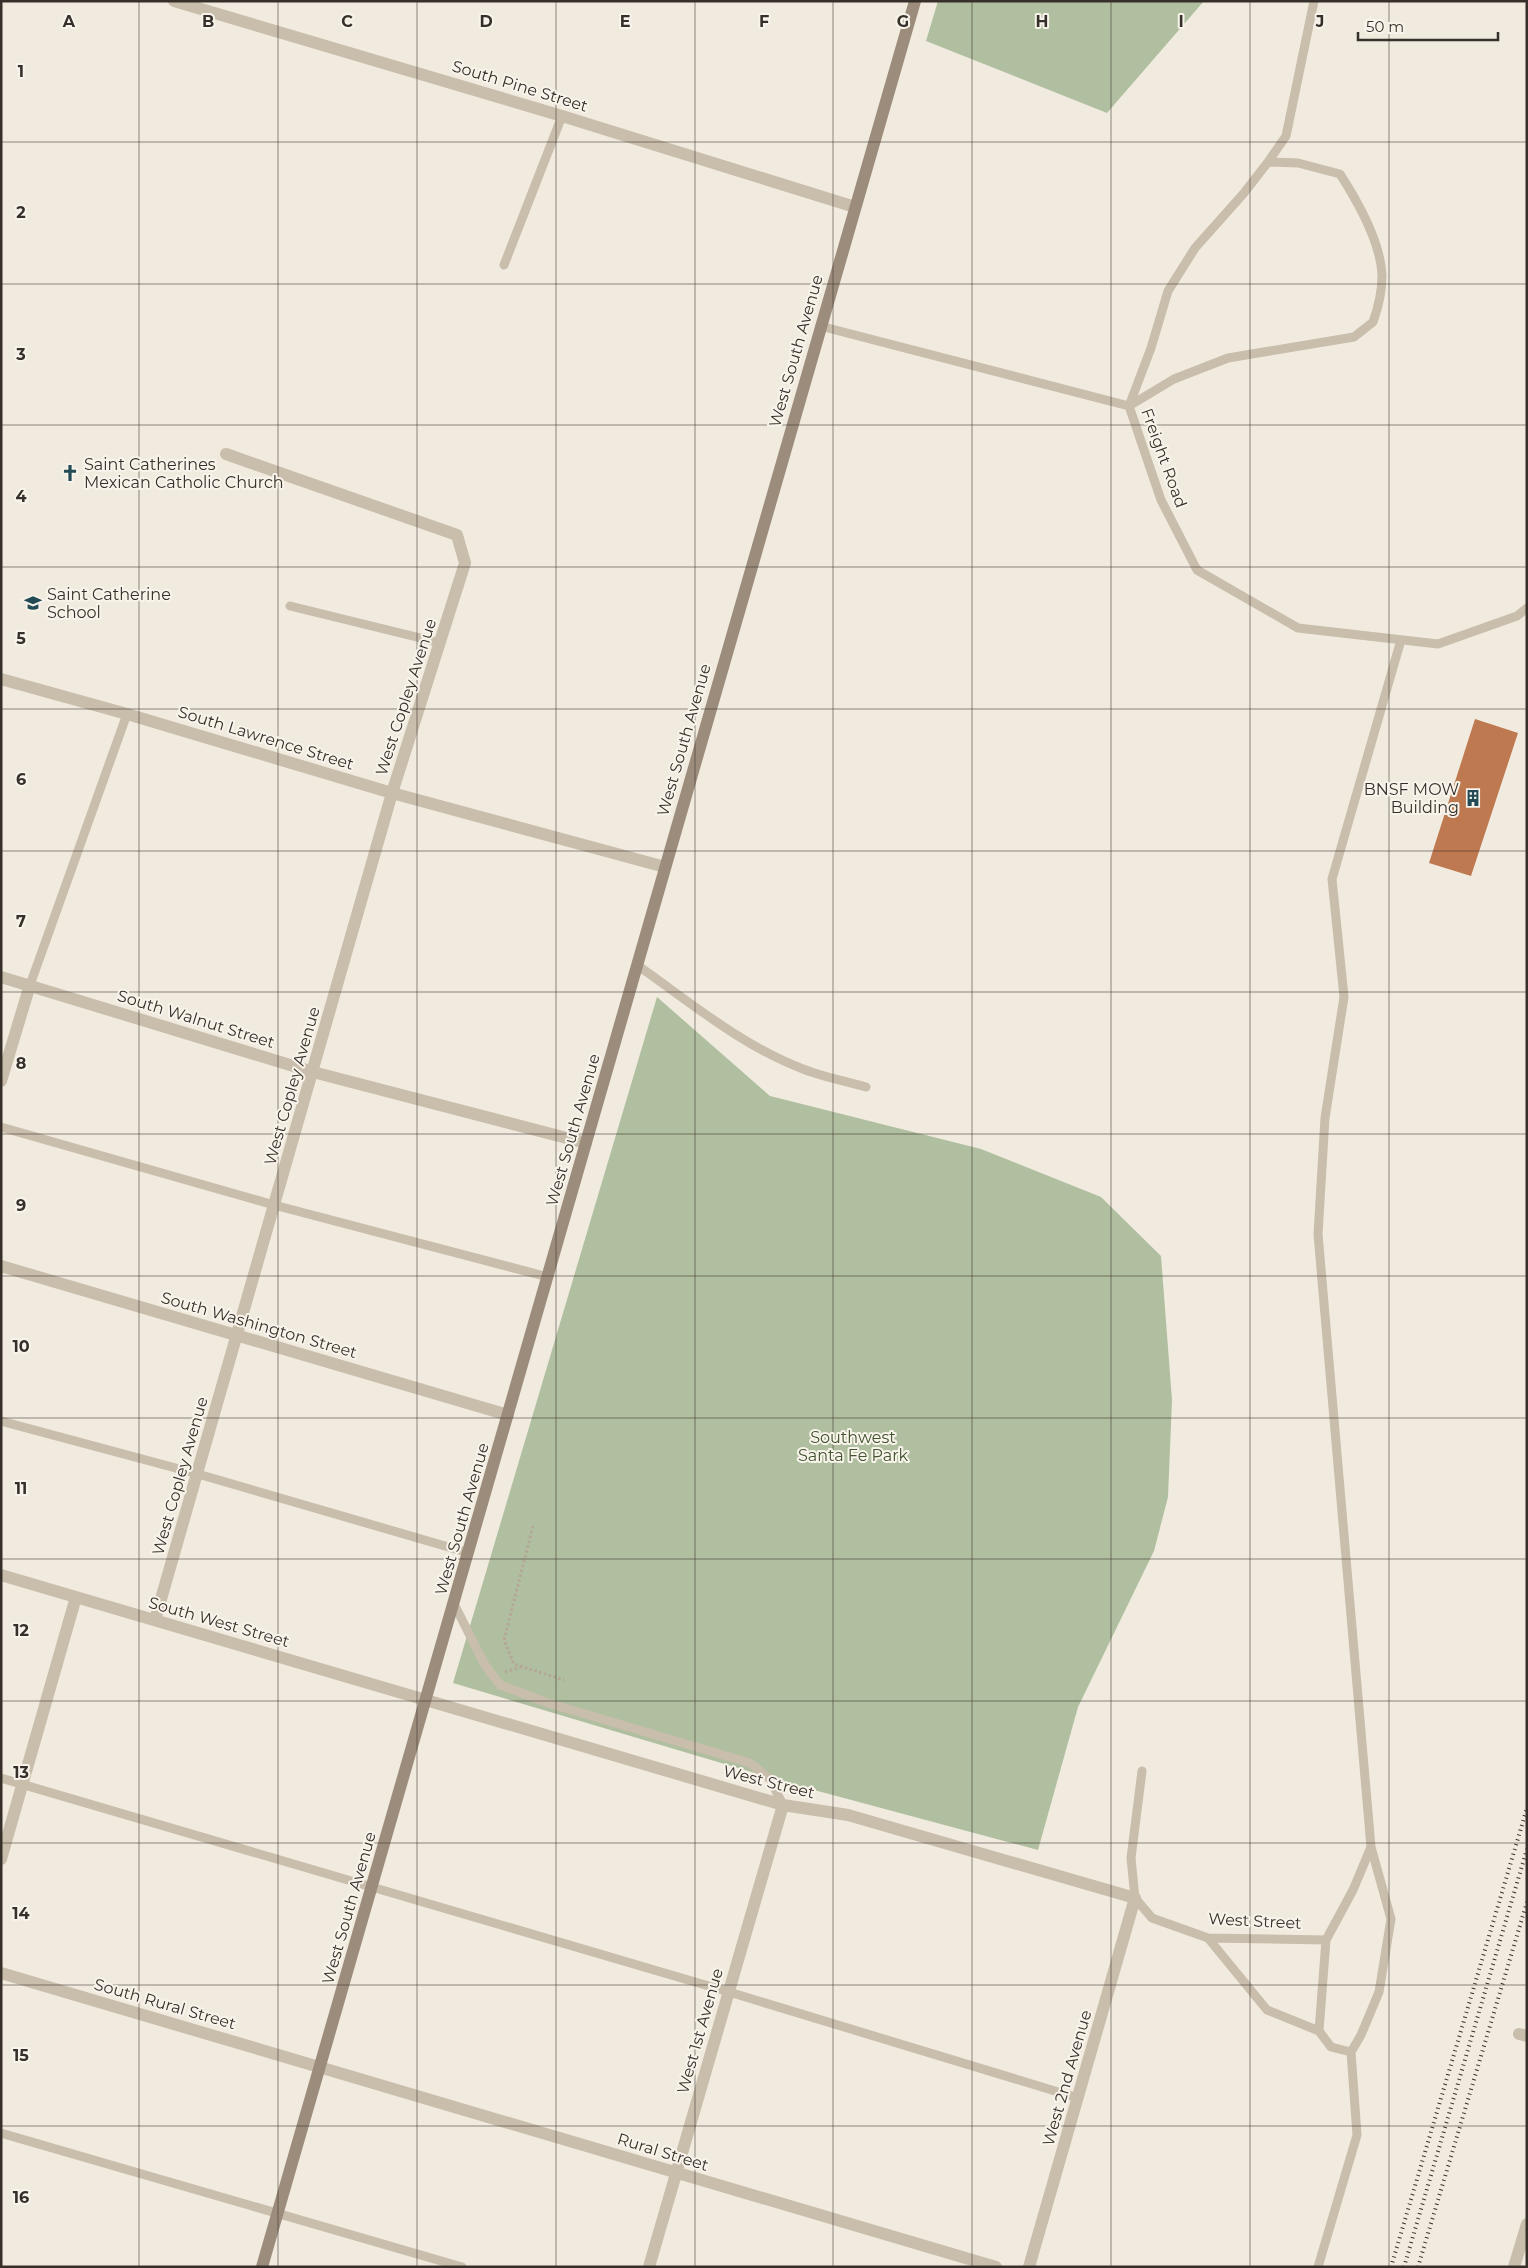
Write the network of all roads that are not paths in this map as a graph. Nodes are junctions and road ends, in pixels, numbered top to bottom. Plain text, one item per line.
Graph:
1 (174, 1) edge
2 (915, 1) edge
3 (1314, 1) edge
4 (562, 116) junction
5 (1268, 162) junction
6 (855, 207) junction
7 (504, 265) dead end
8 (820, 326) junction
9 (1129, 406) junction
10 (226, 454) dead end
11 (290, 606) dead end
12 (1527, 608) edge
13 (1401, 640) junction
14 (441, 643) junction
15 (1, 679) edge
16 (127, 714) junction
17 (392, 793) junction
18 (665, 867) junction
19 (637, 965) junction
20 (1, 977) edge
21 (30, 985) junction
22 (313, 1072) junction
23 (1, 1081) edge
24 (866, 1087) dead end
25 (1, 1127) edge
26 (586, 1144) junction
27 (274, 1205) junction
28 (1, 1266) edge
29 (548, 1277) junction
30 (237, 1336) junction
31 (508, 1415) junction
32 (1, 1421) edge
33 (198, 1474) junction
34 (469, 1554) junction
35 (1, 1576) edge
36 (76, 1597) junction
37 (454, 1604) junction
38 (155, 1620) junction
39 (426, 1700) junction
40 (1142, 1771) dead end
41 (1, 1778) edge
42 (23, 1784) junction
43 (784, 1805) junction
44 (1371, 1847) junction
45 (1, 1859) edge
46 (372, 1887) junction
47 (1135, 1898) junction
48 (1208, 1938) junction
49 (1326, 1940) junction
50 (1, 1973) edge
51 (729, 1992) junction
52 (1319, 2031) junction
53 (1351, 2052) junction
54 (320, 2066) junction
55 (1078, 2098) junction
56 (1, 2132) edge
57 (676, 2173) junction
58 (278, 2213) junction
59 (1527, 2224) edge
60 (262, 2267) edge
61 (462, 2267) edge
62 (649, 2267) edge
63 (996, 2267) edge
64 (1029, 2267) edge
65 (1318, 2267) edge
66 (1514, 2267) edge

1 - 4 street, South Pine Street
2 - 6 main road, West South Avenue
3 - 5 lane
4 - 6 street, South Pine Street
4 - 7 lane
5 - 9 lane
5 - 9 lane
6 - 8 main road, West South Avenue
8 - 9 lane, Freight Road
8 - 18 main road, West South Avenue
9 - 13 lane, Freight Road
10 - 14 street, West Copley Avenue
11 - 14 lane
12 - 13 lane, Freight Road
13 - 44 lane
14 - 17 street, West Copley Avenue
15 - 16 street, South Lawrence Street
16 - 17 street, South Lawrence Street
16 - 21 lane
17 - 18 street, South Lawrence Street
17 - 22 street, West Copley Avenue
18 - 19 main road, West South Avenue
19 - 24 lane
19 - 26 main road, West South Avenue
20 - 21 street, South Walnut Street
21 - 22 street, South Walnut Street
21 - 23 street
22 - 26 street, South Walnut Street
22 - 27 street, West Copley Avenue
25 - 27 lane
26 - 29 main road, West South Avenue
27 - 29 lane
27 - 30 street, West Copley Avenue
28 - 30 street, South Washington Street
29 - 31 main road, West South Avenue
30 - 31 street, South Washington Street
30 - 33 street, West Copley Avenue
31 - 34 main road, West South Avenue
32 - 33 lane
33 - 34 lane
33 - 38 street, West Copley Avenue
34 - 37 main road, West South Avenue
35 - 36 street, South West Street
36 - 38 street, South West Street
36 - 42 street
37 - 39 main road, West South Avenue
37 - 43 lane
38 - 39 street, South West Street
39 - 43 street, West Street
39 - 46 main road, West South Avenue
40 - 47 lane
41 - 42 lane
42 - 45 street
42 - 46 lane
43 - 47 street, West Street
43 - 51 street, West 1st Avenue
44 - 49 lane
44 - 53 lane
46 - 51 lane
46 - 54 main road, West South Avenue
47 - 48 lane, West Street
47 - 55 street, West 2nd Avenue
48 - 49 lane, West Street
48 - 52 lane
49 - 52 lane
50 - 54 street, South Rural Street
51 - 55 lane
51 - 57 street, West 1st Avenue
52 - 53 lane
53 - 65 lane
54 - 57 street, Rural Street
54 - 58 main road, West South Avenue
55 - 64 street, West 2nd Avenue
56 - 58 lane
57 - 62 street, West 1st Avenue
57 - 63 street, Rural Street
58 - 60 main road, West South Avenue
58 - 61 lane
59 - 66 street

